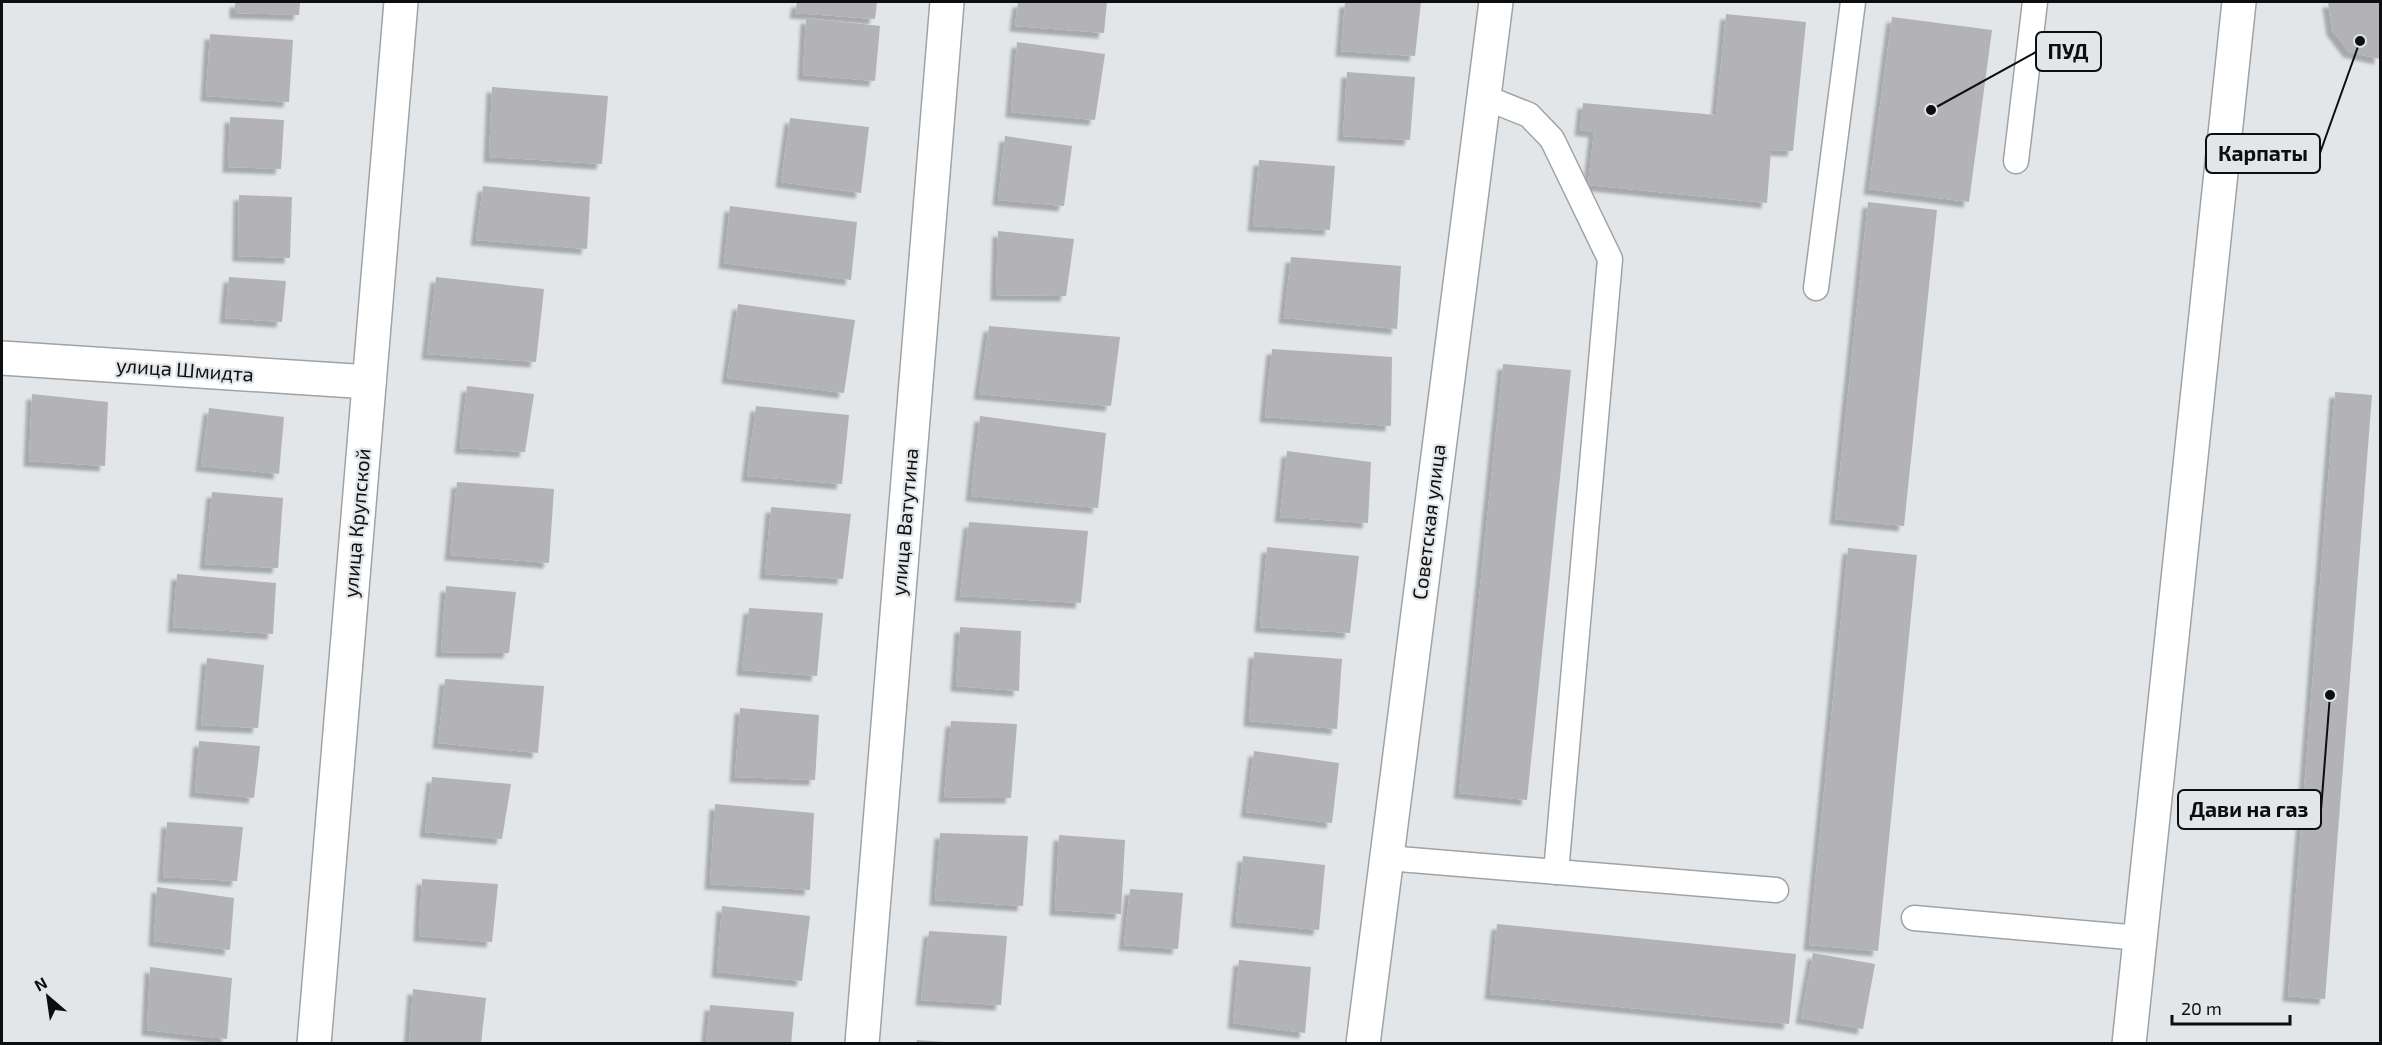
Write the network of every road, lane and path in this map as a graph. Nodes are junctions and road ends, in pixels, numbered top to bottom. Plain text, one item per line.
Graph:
1 (401, 2) edge
2 (947, 2) edge
3 (1496, 2) edge
4 (1853, 2) edge
5 (2036, 2) edge
6 (2239, 2) edge
7 (1484, 97) junction
8 (2016, 161) dead end
9 (1816, 288) dead end
10 (2, 358) edge
11 (369, 382) junction
12 (1387, 858) junction
13 (1556, 872) junction
14 (1776, 890) dead end
15 (1914, 918) dead end
16 (2140, 938) junction
17 (314, 1044) edge
18 (862, 1044) edge
19 (1363, 1044) edge
20 (2129, 1044) edge

1 - 11 main road, улица Крупской
2 - 18 main road, улица Ватутина
3 - 7 main road, Советская улица
4 - 9 lane
5 - 8 lane
6 - 16 main road
7 - 12 main road, Советская улица
7 - 13 lane
10 - 11 main road, улица Шмидта
11 - 17 main road, улица Крупской
12 - 13 lane
12 - 19 main road, Советская улица
13 - 14 lane
15 - 16 lane
16 - 20 main road

